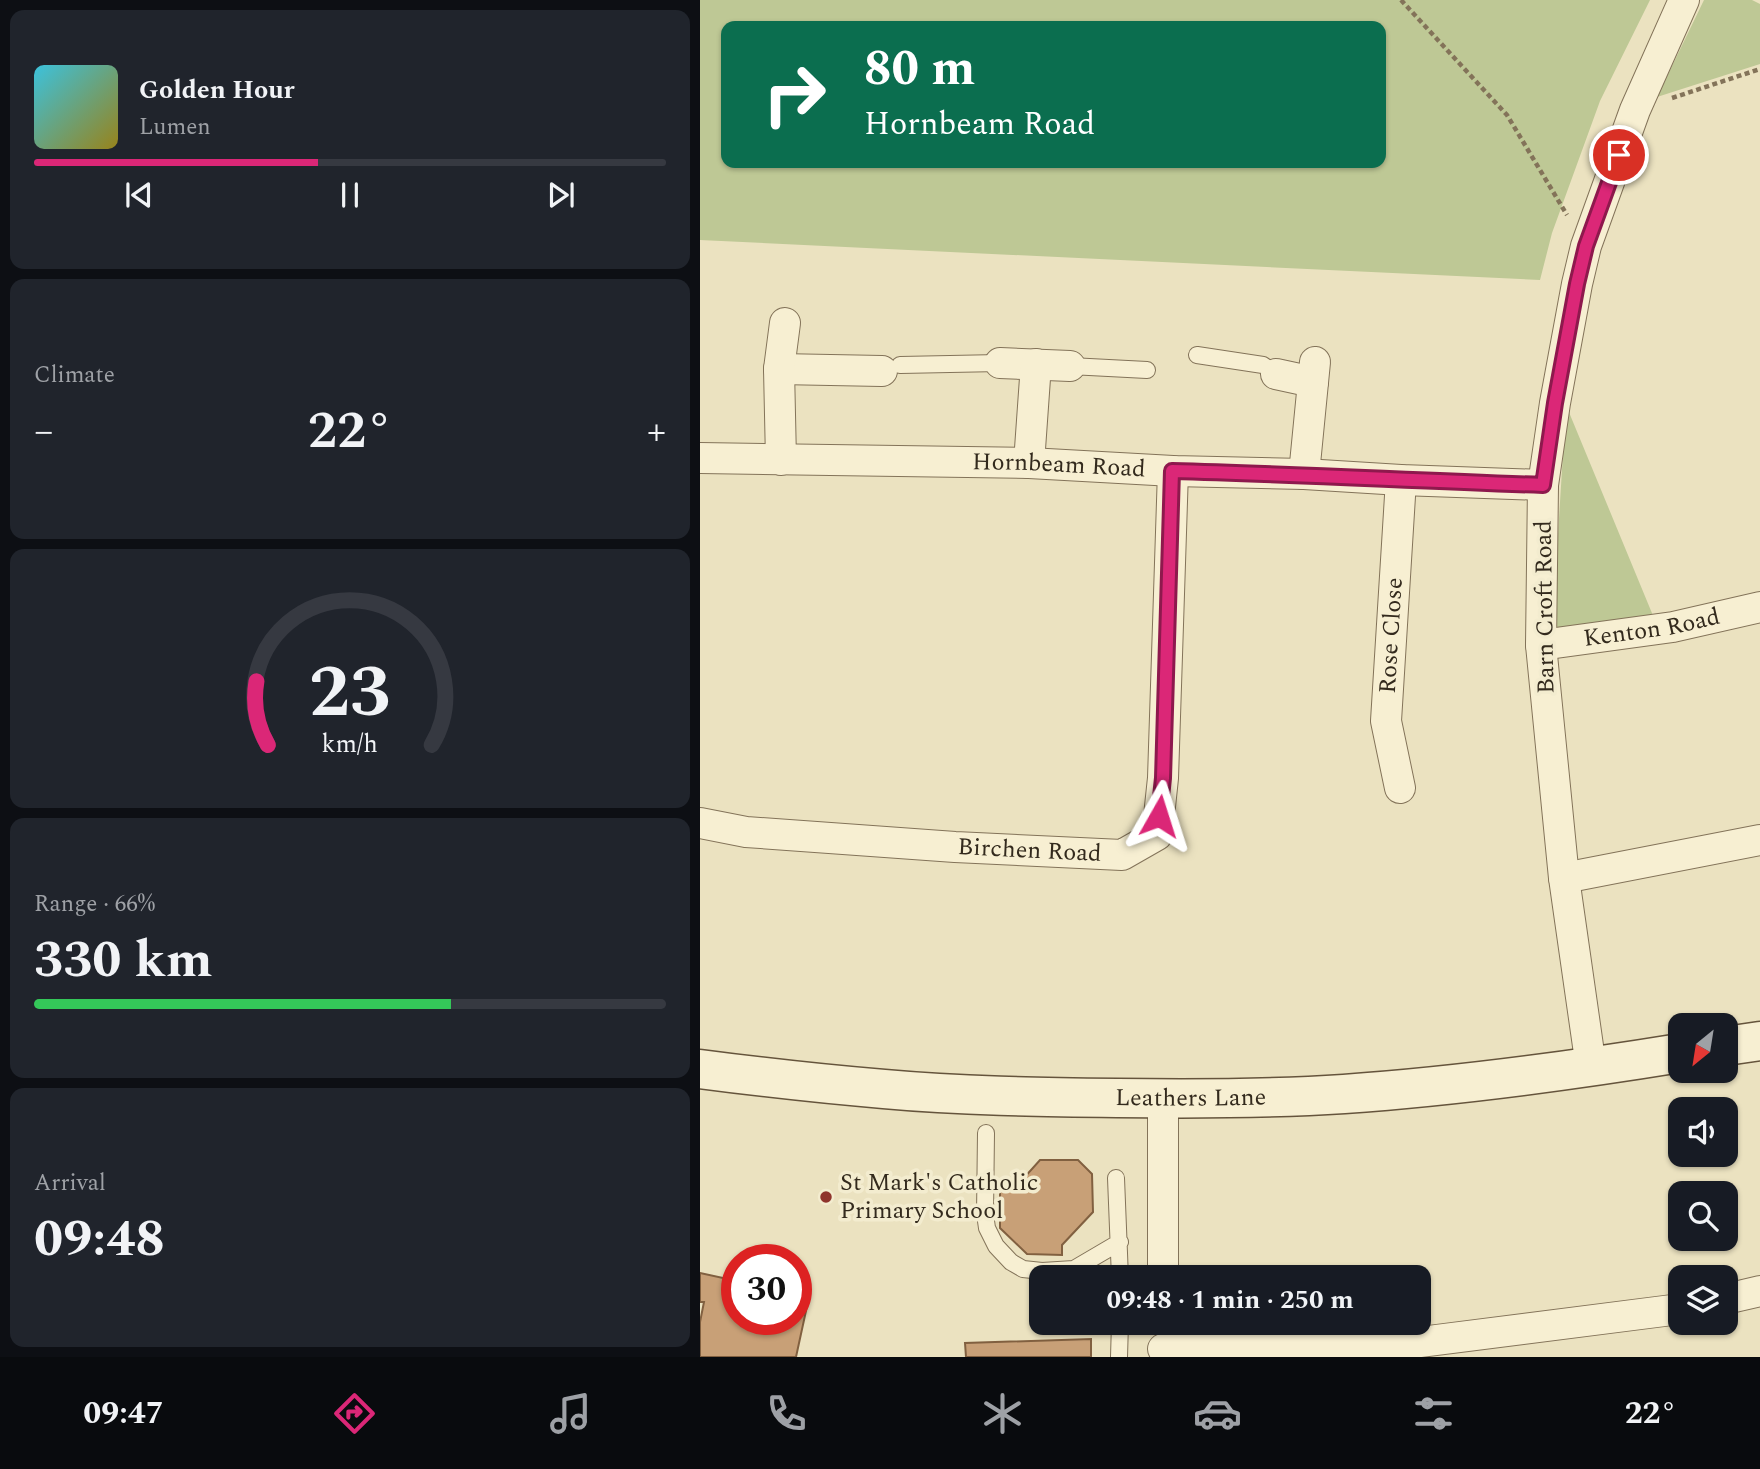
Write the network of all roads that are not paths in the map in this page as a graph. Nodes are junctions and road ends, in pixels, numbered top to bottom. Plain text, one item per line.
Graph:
1 (1684, 0) edge
2 (785, 323) dead end
3 (1197, 355) dead end
4 (1000, 363) joint
5 (1036, 364) junction
6 (1070, 366) joint
7 (891, 368) joint
8 (779, 369) junction
9 (1147, 370) dead end
10 (1276, 374) joint
11 (700, 458) edge
12 (781, 460) junction
13 (1029, 463) junction
14 (1172, 471) junction
15 (1304, 474) junction
16 (1401, 480) junction
17 (1543, 485) junction
18 (1760, 607) edge
19 (1541, 645) junction
20 (1400, 788) dead end
21 (700, 823) edge
22 (1760, 840) edge
23 (1564, 878) junction
24 (1760, 1041) edge
25 (1738, 1044) edge
26 (1668, 1055) edge
27 (1591, 1067) junction
28 (700, 1069) edge
29 (1163, 1099) junction
30 (986, 1133) dead end
31 (1116, 1178) dead end
32 (1120, 1242) junction
33 (1120, 1265) edge
34 (1163, 1265) edge
35 (1760, 1291) edge
36 (1738, 1296) edge
37 (1668, 1312) edge
38 (1120, 1335) edge
39 (1163, 1343) edge
40 (1397, 1351) edge
41 (1119, 1357) edge

1 - 17 street, Barn Croft Road
2 - 8 street
3 - 10 lane
4 - 5 street
4 - 7 lane
5 - 6 street
5 - 13 street
6 - 9 lane
7 - 8 street
8 - 12 street
10 - 15 street
11 - 12 street, Hornbeam Road
12 - 13 street, Hornbeam Road
13 - 14 street, Hornbeam Road
14 - 15 street, Hornbeam Road
14 - 21 street, Birchen Road
15 - 16 street, Hornbeam Road
16 - 17 street, Hornbeam Road
16 - 20 street, Rose Close
17 - 19 street, Barn Croft Road
18 - 19 street, Kenton Road
19 - 23 street, Barn Croft Road
22 - 23 street
23 - 27 street, Barn Croft Road
24 - 25 street
26 - 27 street, Leathers Lane
27 - 29 street, Leathers Lane
28 - 29 street, Leathers Lane
29 - 34 street
30 - 32 lane
31 - 32 lane
32 - 33 lane
35 - 36 street
37 - 40 street
38 - 41 lane
39 - 40 street

